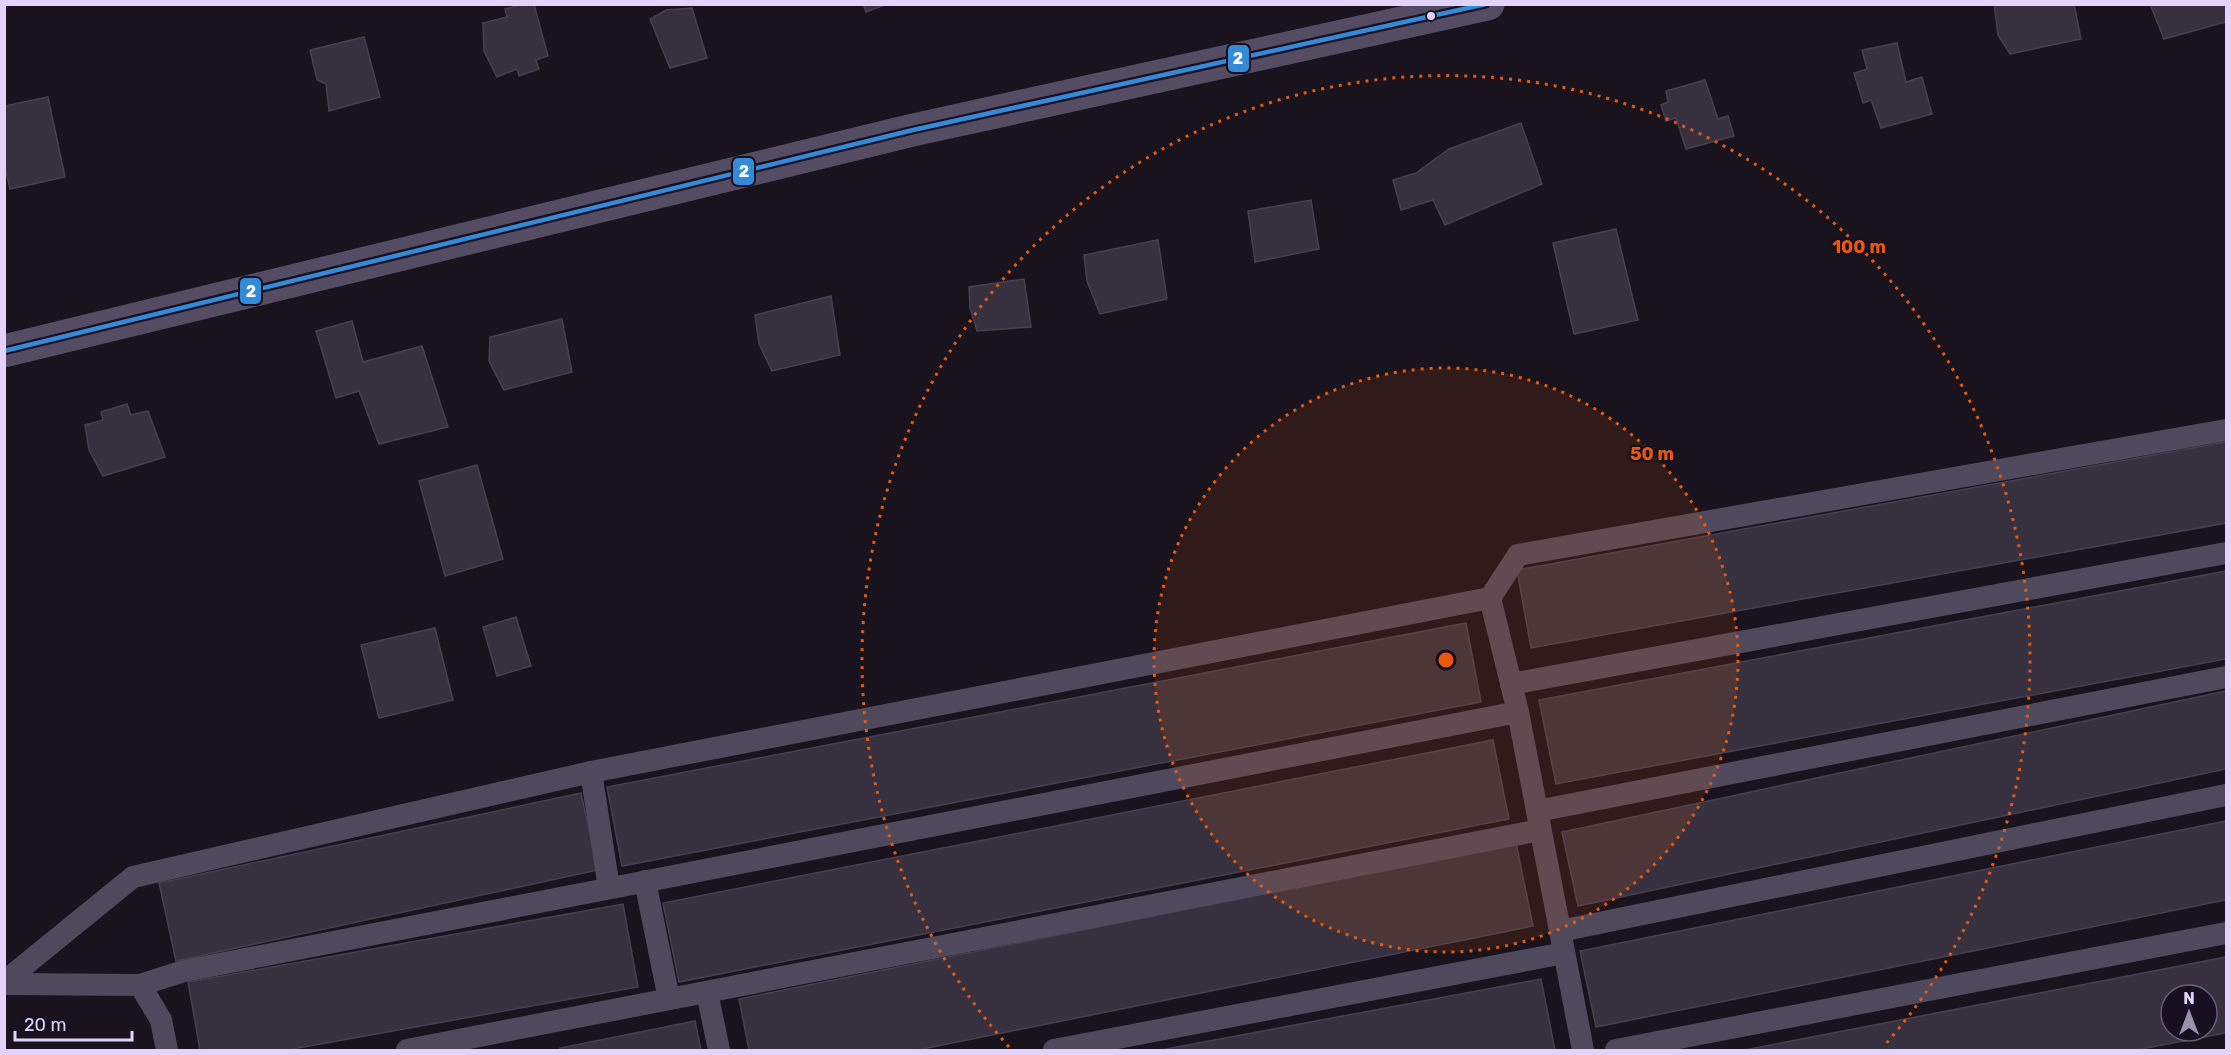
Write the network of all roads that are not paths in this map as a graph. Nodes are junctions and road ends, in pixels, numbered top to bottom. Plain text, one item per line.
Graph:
1 (1488, 4) edge
2 (4, 351) edge
3 (2226, 430) edge
4 (2226, 553) edge
5 (1490, 598) junction
6 (2226, 677) edge
7 (1511, 684) junction
8 (1518, 712) junction
9 (591, 772) junction
10 (2226, 795) edge
11 (1538, 820) junction
12 (645, 881) junction
13 (609, 888) junction
14 (2226, 933) edge
15 (1562, 942) junction
16 (4, 983) edge
17 (140, 985) junction
18 (707, 992) junction
19 (669, 999) junction
20 (167, 1050) edge
21 (407, 1050) edge
22 (719, 1050) edge
23 (1054, 1050) edge
24 (1583, 1050) edge
25 (1616, 1050) edge

1 - 2 street
3 - 5 lane
4 - 7 lane
5 - 7 lane
5 - 9 lane
6 - 11 lane
7 - 8 lane
8 - 11 lane
8 - 12 lane
9 - 13 lane
9 - 16 lane
10 - 15 lane
11 - 15 lane
11 - 18 lane
12 - 13 lane
12 - 19 lane
13 - 17 lane
14 - 25 lane
15 - 23 lane
15 - 24 lane
16 - 17 lane
17 - 20 lane
18 - 19 lane
18 - 22 lane
19 - 21 lane

